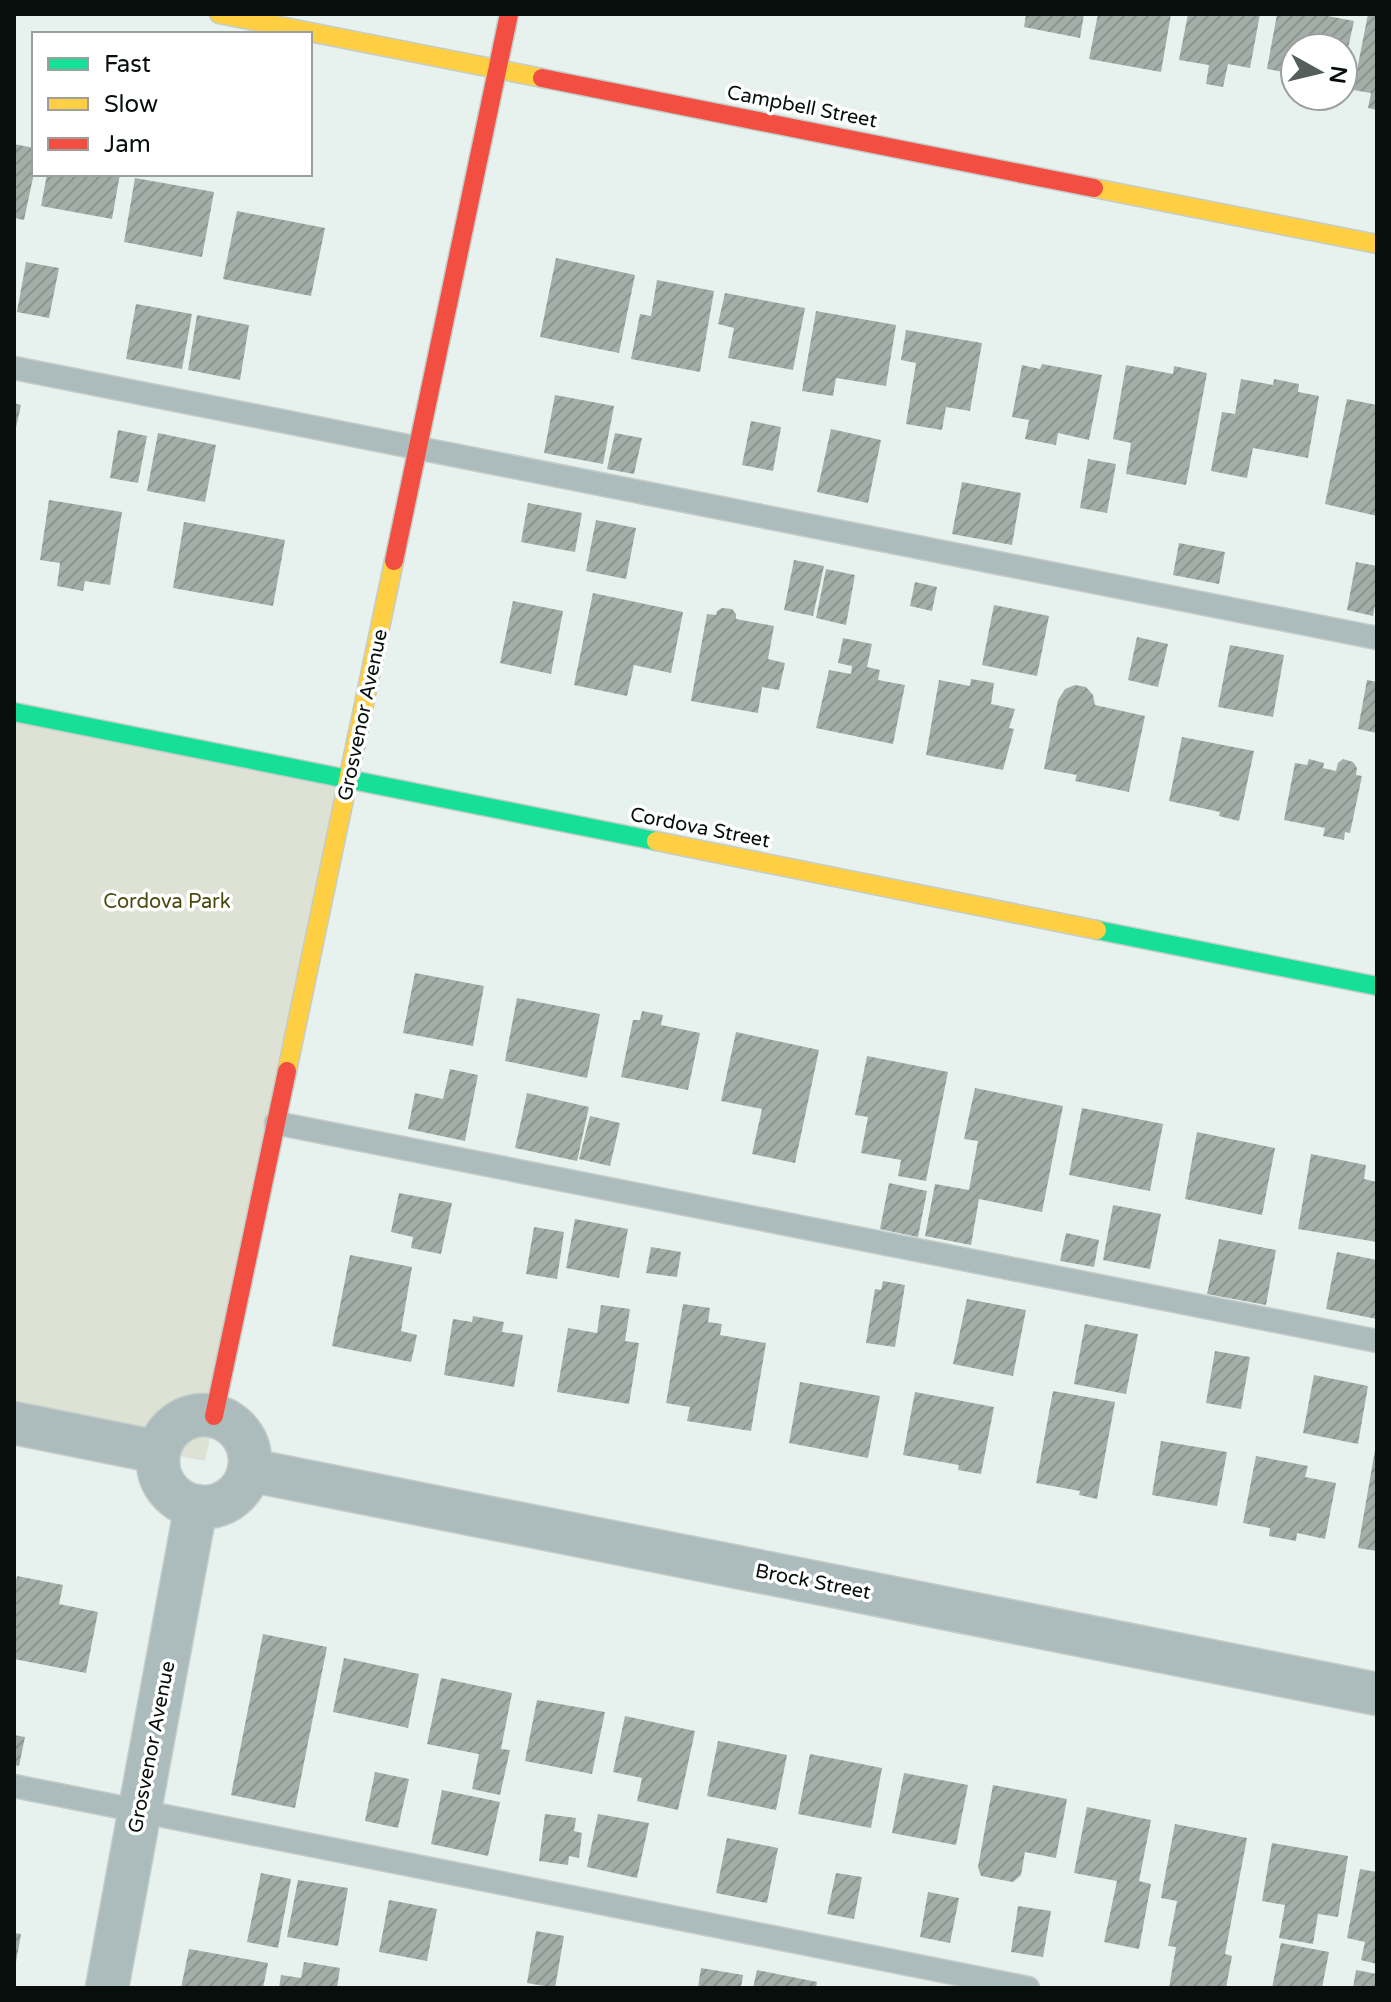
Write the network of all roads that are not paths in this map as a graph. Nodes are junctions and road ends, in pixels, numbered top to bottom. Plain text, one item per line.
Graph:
1 (219, 14) edge
2 (509, 14) edge
3 (311, 32) edge
4 (312, 32) edge
5 (499, 69) junction
6 (1377, 244) edge
7 (14, 368) edge
8 (419, 448) junction
9 (1377, 638) edge
10 (14, 712) edge
11 (350, 778) junction
12 (1377, 986) edge
13 (276, 1123) junction
14 (1377, 1341) edge
15 (214, 1416) junction
16 (14, 1423) edge
17 (158, 1452) junction
18 (249, 1470) junction
19 (196, 1506) junction
20 (1377, 1694) edge
21 (14, 1786) edge
22 (140, 1811) junction
23 (107, 1988) edge
24 (1028, 1988) edge

1 - 3 street, Campbell Street
2 - 5 street, Grosvenor Avenue
4 - 5 street, Campbell Street
5 - 6 street, Campbell Street
5 - 8 street, Grosvenor Avenue
7 - 8 lane
8 - 9 lane
8 - 11 street, Grosvenor Avenue
10 - 11 street, Cordova Street
11 - 12 street, Cordova Street
11 - 13 street, Grosvenor Avenue
13 - 14 lane
13 - 15 street, Grosvenor Avenue
15 - 17 street
15 - 18 street
16 - 17 street
17 - 19 street
18 - 19 street
18 - 20 street, Brock Street
19 - 22 street, Grosvenor Avenue
21 - 22 lane
22 - 23 street, Grosvenor Avenue
22 - 24 lane

